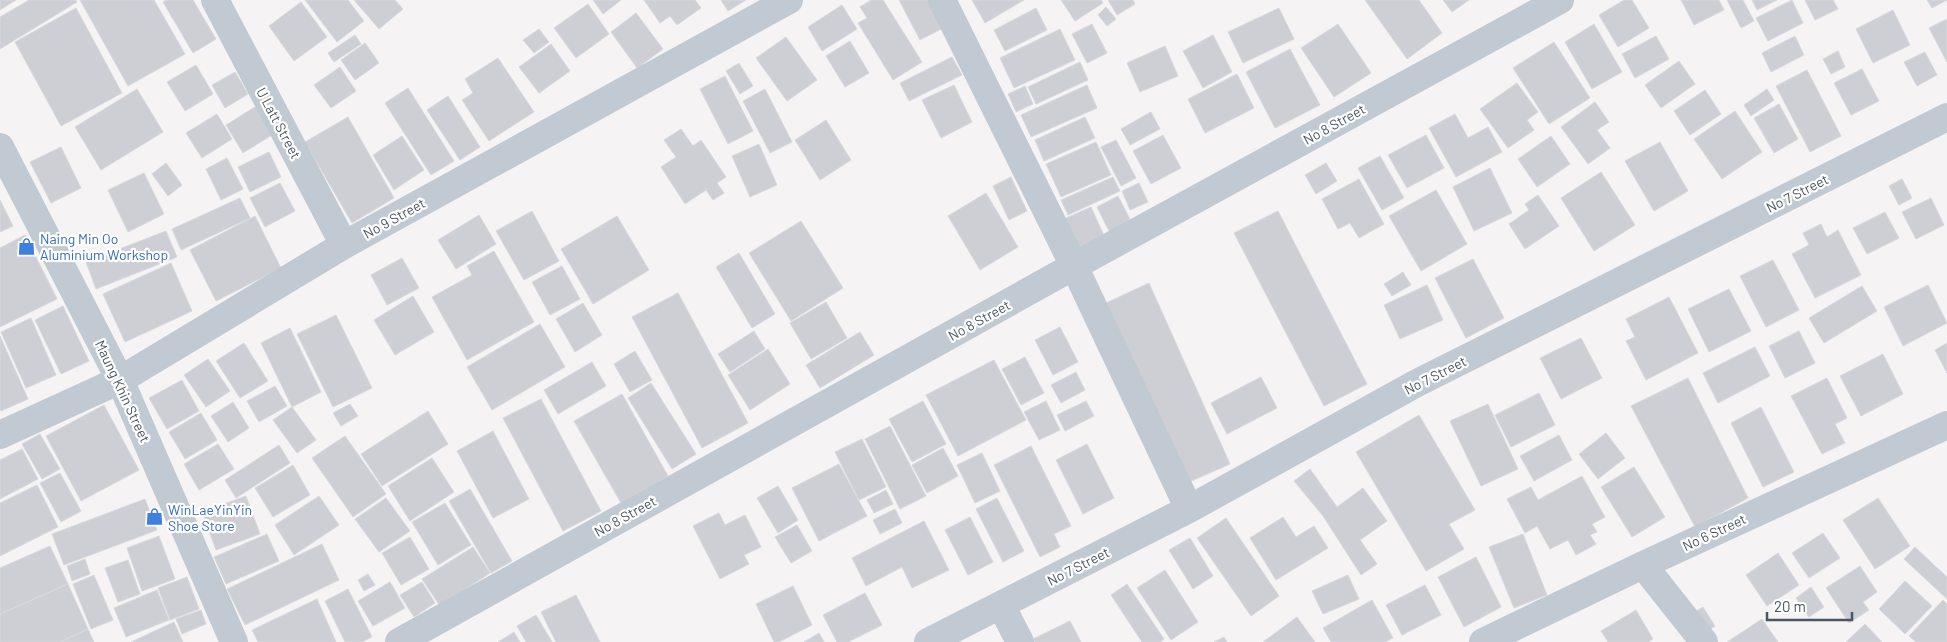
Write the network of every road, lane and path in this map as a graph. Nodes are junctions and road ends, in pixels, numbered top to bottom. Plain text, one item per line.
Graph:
1 (789, 0) edge
2 (942, 0) edge
3 (1560, 0) edge
4 (217, 1) edge
5 (1947, 117) edge
6 (0, 147) edge
7 (344, 245) junction
8 (1074, 266) junction
9 (120, 380) junction
10 (1947, 425) edge
11 (0, 435) edge
12 (1189, 509) junction
13 (1643, 565) junction
14 (1001, 605) junction
15 (234, 642) edge
16 (399, 642) edge
17 (928, 642) edge
18 (1020, 642) edge
19 (1483, 642) edge
20 (1704, 642) edge

1 - 7 street, No 9 Street
2 - 8 street
3 - 8 street, No 8 Street
4 - 7 street, U Latt Street
5 - 12 street, No 7 Street
6 - 9 street, Maung Khin Street
7 - 9 street, No 9 Street
8 - 12 street
8 - 16 street, No 8 Street
9 - 11 street, No 9 Street
9 - 15 street, Maung Khin Street
10 - 13 street, No 6 Street
12 - 14 street, No 7 Street
13 - 19 street, No 6 Street
13 - 20 street
14 - 17 street, No 7 Street
14 - 18 street

